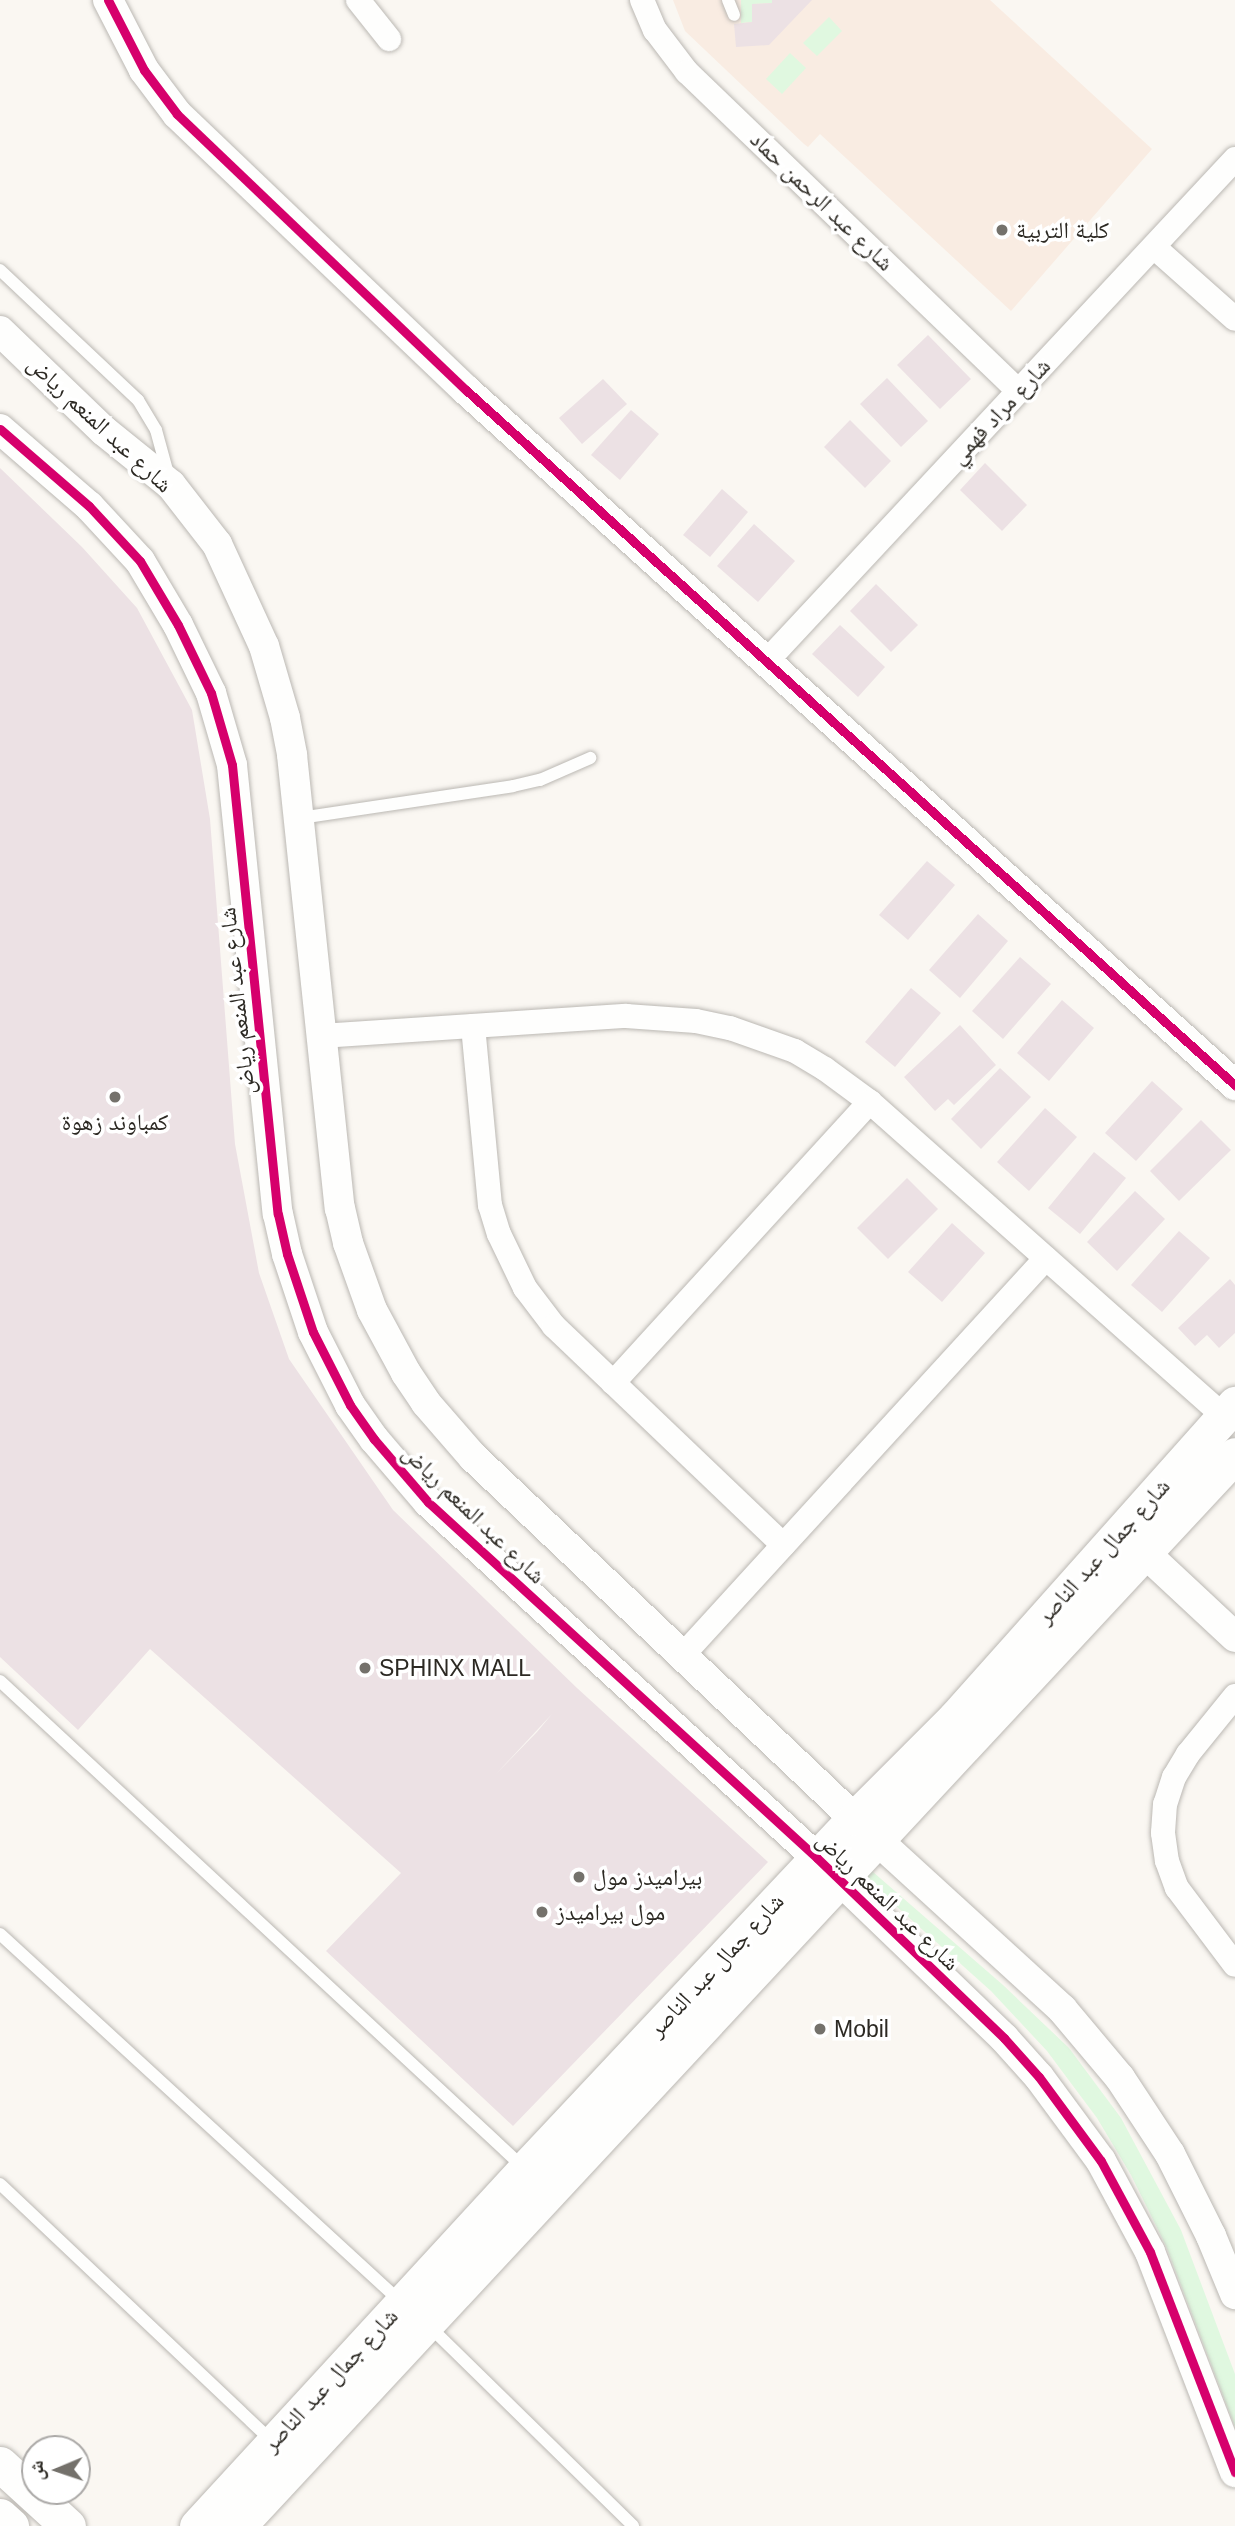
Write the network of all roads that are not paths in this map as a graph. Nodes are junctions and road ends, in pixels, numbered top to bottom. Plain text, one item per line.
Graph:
1 (108, 0) edge
2 (358, 0) edge
3 (642, 0) edge
4 (728, 0) edge
5 (734, 15) dead end
6 (389, 39) dead end
7 (1235, 159) edge
8 (1154, 247) junction
9 (0, 271) edge
10 (1235, 320) edge
11 (0, 331) edge
12 (1018, 391) junction
13 (0, 429) edge
14 (11, 447) edge
15 (171, 485) junction
16 (765, 663) junction
17 (590, 758) dead end
18 (300, 818) junction
19 (473, 1026) junction
20 (321, 1037) junction
21 (1235, 1084) edge
22 (870, 1102) junction
23 (1046, 1258) junction
24 (613, 1383) junction
25 (1230, 1410) edge
26 (1235, 1455) edge
27 (783, 1545) junction
28 (1145, 1553) junction
29 (1235, 1637) edge
30 (682, 1656) junction
31 (0, 1681) edge
32 (1235, 1696) edge
33 (866, 1829) junction
34 (828, 1870) junction
35 (0, 1934) edge
36 (1235, 1965) edge
37 (526, 2169) junction
38 (0, 2184) edge
39 (1233, 2282) edge
40 (414, 2312) junction
41 (272, 2441) junction
42 (0, 2464) edge
43 (1235, 2472) edge
44 (0, 2516) edge
45 (10, 2526) edge
46 (68, 2526) edge
47 (197, 2526) edge
48 (239, 2526) edge
49 (633, 2526) edge

1 - 16 street
2 - 6 street
3 - 12 street, شارع عبد الرحمن حماد
4 - 5 lane
7 - 8 street, شارع مراد فهمي
8 - 10 street
8 - 12 street, شارع مراد فهمي
9 - 15 lane
11 - 15 street, شارع عبد المنعم رياض
12 - 16 street, شارع مراد فهمي
13 - 14 street, شارع عبد المنعم رياض
14 - 34 street, شارع عبد المنعم رياض
15 - 18 street, شارع عبد المنعم رياض
16 - 21 street
17 - 18 lane
18 - 20 street, شارع عبد المنعم رياض
19 - 20 street
19 - 22 street
19 - 24 street
20 - 30 street, شارع عبد المنعم رياض
22 - 23 street
22 - 24 street
23 - 25 street
23 - 27 street
24 - 27 street
25 - 33 main road, شارع جمال عبد الناصر
26 - 28 main road, شارع جمال عبد الناصر
27 - 30 street
28 - 29 street
28 - 33 main road, شارع جمال عبد الناصر
30 - 33 street, شارع عبد المنعم رياض
31 - 37 lane
32 - 36 street
33 - 34 main road, شارع جمال عبد الناصر
33 - 39 street, شارع عبد المنعم رياض
34 - 37 main road, شارع جمال عبد الناصر
34 - 40 main road, شارع جمال عبد الناصر
34 - 43 street, شارع عبد المنعم رياض
35 - 40 lane
37 - 40 main road, شارع جمال عبد الناصر
38 - 41 lane
40 - 41 main road, شارع جمال عبد الناصر
40 - 48 main road, شارع جمال عبد الناصر
40 - 49 lane
41 - 47 main road, شارع جمال عبد الناصر
42 - 46 main road
44 - 45 main road

